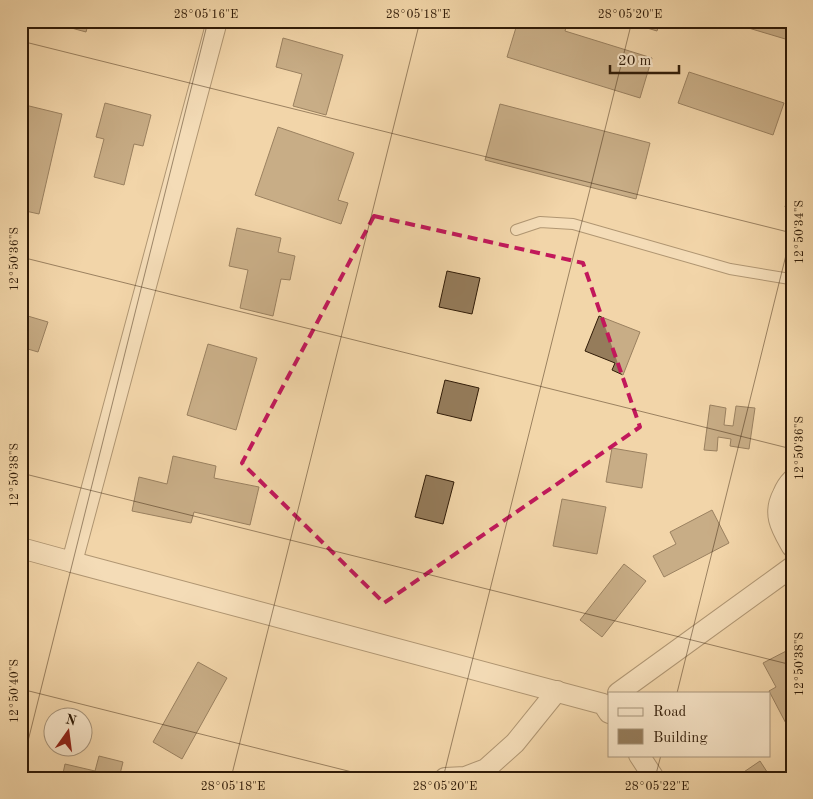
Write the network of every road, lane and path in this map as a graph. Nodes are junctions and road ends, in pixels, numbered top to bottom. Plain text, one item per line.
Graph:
1 (217, 21) edge
2 (516, 230) dead end
3 (792, 278) edge
4 (792, 480) edge
5 (21, 548) edge
6 (792, 548) edge
7 (72, 562) junction
8 (792, 567) edge
9 (557, 691) junction
10 (623, 692) edge
11 (608, 702) edge
12 (639, 756) edge
13 (445, 778) edge
14 (654, 778) edge

1 - 7 street
2 - 3 lane
4 - 6 street
5 - 7 street
7 - 9 street
8 - 10 street
9 - 11 street
9 - 13 street
12 - 14 street

